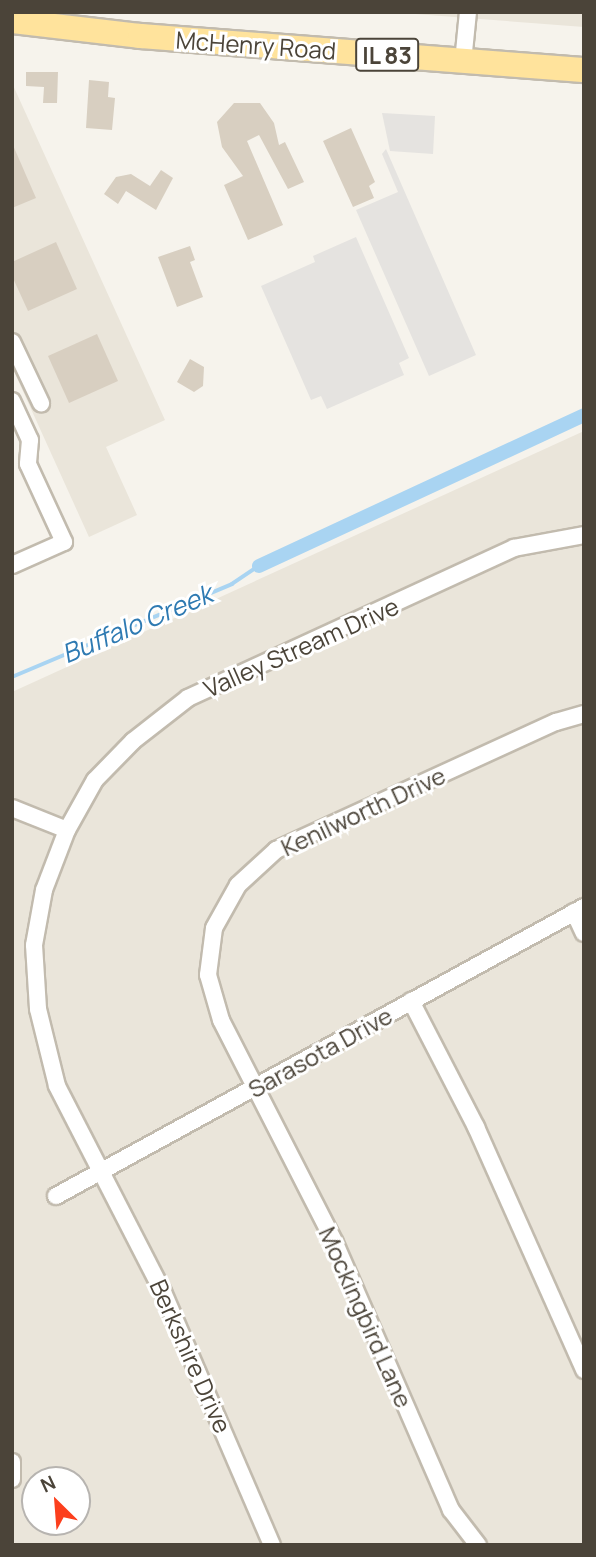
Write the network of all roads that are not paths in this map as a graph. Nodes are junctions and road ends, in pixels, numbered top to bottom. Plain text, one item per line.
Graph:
1 (468, 12) edge
2 (40, 18) edge
3 (12, 21) edge
4 (463, 62) junction
5 (584, 70) edge
6 (12, 342) edge
7 (12, 401) edge
8 (41, 403) dead end
9 (584, 535) edge
10 (12, 565) edge
11 (584, 714) edge
12 (12, 808) edge
13 (67, 830) junction
14 (579, 909) edge
15 (584, 933) edge
16 (411, 1001) junction
17 (257, 1087) junction
18 (104, 1171) junction
19 (56, 1196) dead end
20 (584, 1370) edge
21 (12, 1462) edge
22 (12, 1479) edge
23 (272, 1545) edge
24 (478, 1545) edge

1 - 4 street
2 - 3 main road, McHenry Road / IL 83
2 - 4 main road, McHenry Road / IL 83
4 - 5 main road, McHenry Road / IL 83
6 - 8 street
7 - 10 street
9 - 13 street, Valley Stream Drive
11 - 17 street, Kenilworth Drive
12 - 13 street
13 - 18 street, Valley Stream Drive
14 - 15 street
14 - 16 street, Sarasota Drive
16 - 17 street, Sarasota Drive
16 - 20 street
17 - 18 street, Sarasota Drive
17 - 24 street, Mockingbird Lane
18 - 19 street, Sarasota Drive
18 - 23 street, Berkshire Drive
21 - 22 street

